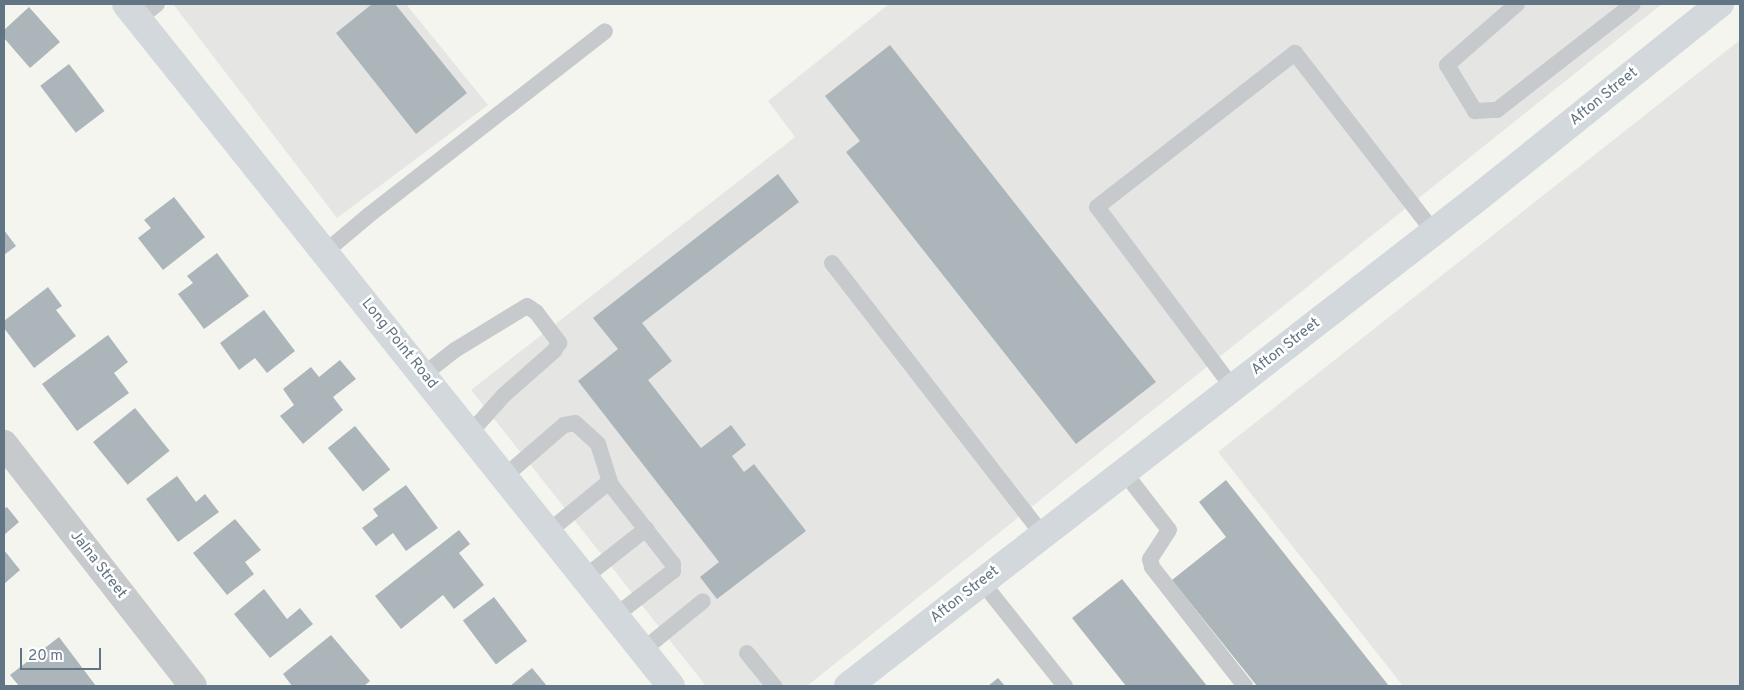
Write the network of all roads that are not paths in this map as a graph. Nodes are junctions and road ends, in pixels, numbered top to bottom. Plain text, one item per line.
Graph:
1 (1517, 4) edge
2 (1632, 4) edge
3 (1720, 4) edge
4 (140, 9) edge
5 (605, 31) dead end
6 (1434, 232) junction
7 (325, 252) junction
8 (832, 263) dead end
9 (423, 375) junction
10 (1233, 388) junction
11 (470, 433) junction
12 (4, 444) edge
13 (1124, 472) junction
14 (504, 476) junction
15 (610, 485) junction
16 (646, 529) junction
17 (549, 531) junction
18 (1043, 535) junction
19 (585, 577) junction
20 (982, 582) junction
21 (704, 601) dead end
22 (615, 616) junction
23 (643, 650) junction
24 (747, 653) dead end
25 (193, 686) edge
26 (671, 686) edge
27 (774, 686) edge
28 (848, 686) edge
29 (1065, 686) edge
30 (1244, 686) edge

1 - 2 lane
3 - 6 street, Afton Street
4 - 7 street, Long Point Road
5 - 7 lane
6 - 10 street, Afton Street
6 - 10 lane
7 - 9 street, Long Point Road
8 - 18 lane
9 - 11 street, Long Point Road
9 - 11 lane
10 - 13 street, Afton Street
11 - 14 street, Long Point Road
12 - 25 street, Jalna Street
13 - 18 street, Afton Street
13 - 30 lane
14 - 15 lane
14 - 17 street, Long Point Road
15 - 16 lane
15 - 17 lane
16 - 19 lane
16 - 22 lane
17 - 19 street, Long Point Road
18 - 20 street, Afton Street
19 - 22 street, Long Point Road
20 - 28 street, Afton Street
20 - 29 lane
21 - 23 lane
22 - 23 street, Long Point Road
23 - 26 street, Long Point Road
24 - 27 lane

